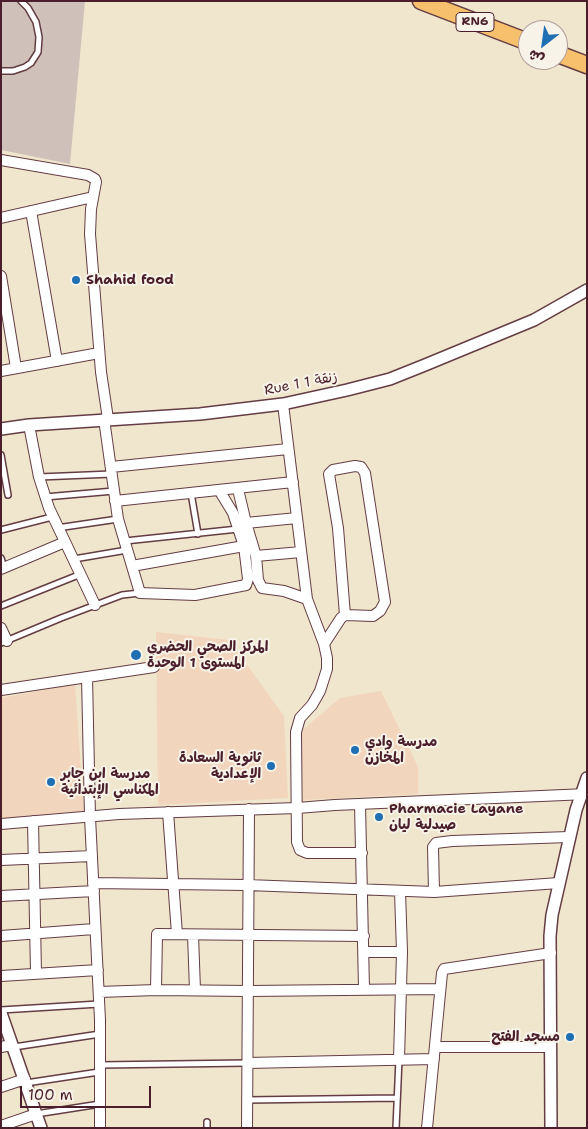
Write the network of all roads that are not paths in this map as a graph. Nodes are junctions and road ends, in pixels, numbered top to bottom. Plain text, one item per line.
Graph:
1 (21, 1) edge
2 (421, 1) edge
3 (452, 1) edge
4 (518, 26) edge
5 (518, 38) edge
6 (568, 46) edge
7 (587, 53) edge
8 (568, 57) edge
9 (587, 64) edge
10 (1, 71) edge
11 (1, 160) edge
12 (93, 198) junction
13 (31, 211) junction
14 (1, 218) edge
15 (1, 276) edge
16 (587, 290) edge
17 (99, 353) junction
18 (57, 361) junction
19 (16, 368) junction
20 (1, 371) edge
21 (283, 404) junction
22 (106, 419) junction
23 (29, 425) junction
24 (1, 429) edge
25 (288, 448) junction
26 (1, 455) edge
27 (111, 471) junction
28 (39, 476) junction
29 (292, 482) junction
30 (238, 488) junction
31 (219, 490) junction
32 (191, 493) junction
33 (8, 495) dead end
34 (115, 496) junction
35 (45, 497) junction
36 (52, 517) junction
37 (118, 518) junction
38 (297, 518) junction
39 (242, 526) junction
40 (57, 528) junction
41 (1, 530) edge
42 (198, 534) junction
43 (65, 542) junction
44 (126, 545) junction
45 (244, 546) junction
46 (301, 552) junction
47 (256, 556) junction
48 (73, 559) junction
49 (2, 565) edge
50 (132, 566) junction
51 (80, 574) junction
52 (140, 593) junction
53 (307, 599) junction
54 (96, 605) junction
55 (1, 606) edge
56 (346, 615) junction
57 (1, 628) edge
58 (4, 642) edge
59 (324, 644) junction
60 (154, 668) dead end
61 (87, 677) junction
62 (1, 690) edge
63 (587, 778) edge
64 (583, 794) edge
65 (360, 804) junction
66 (297, 808) junction
67 (249, 809) junction
68 (168, 812) junction
69 (90, 817) junction
70 (33, 821) junction
71 (1, 824) edge
72 (569, 838) junction
73 (362, 852) junction
74 (92, 856) junction
75 (34, 858) junction
76 (1, 860) edge
77 (559, 883) junction
78 (174, 884) junction
79 (247, 885) junction
80 (93, 887) junction
81 (362, 889) junction
82 (400, 891) junction
83 (434, 892) junction
84 (34, 894) junction
85 (1, 896) edge
86 (94, 928) junction
87 (36, 932) junction
88 (177, 934) junction
89 (193, 935) junction
90 (1, 936) edge
91 (248, 936) junction
92 (364, 936) junction
93 (364, 952) junction
94 (402, 952) junction
95 (551, 952) junction
96 (98, 970) junction
97 (36, 973) junction
98 (1, 976) edge
99 (440, 989) junction
100 (156, 990) junction
101 (195, 990) junction
102 (364, 990) junction
103 (401, 990) junction
104 (248, 991) junction
105 (99, 992) junction
106 (99, 1004) junction
107 (1, 1011) edge
108 (100, 1034) junction
109 (8, 1047) edge
110 (435, 1047) junction
111 (551, 1047) junction
112 (399, 1059) junction
113 (434, 1059) junction
114 (247, 1063) junction
115 (100, 1068) junction
116 (25, 1081) junction
117 (1, 1087) edge
118 (397, 1098) junction
119 (247, 1100) junction
120 (100, 1104) junction
121 (36, 1114) junction
122 (1, 1126) edge
123 (41, 1128) edge
124 (100, 1128) edge
125 (247, 1128) edge
126 (396, 1128) edge
127 (427, 1128) edge
128 (551, 1128) edge

1 - 10 lane
2 - 5 highway, RN6
3 - 4 highway, RN6
6 - 7 highway
8 - 9 highway
11 - 12 street
12 - 13 street
12 - 17 street
13 - 14 street
13 - 18 street
15 - 19 street
16 - 21 street, Rue 1 زنقة 1
17 - 18 street
17 - 22 street
18 - 19 street
19 - 20 street
21 - 22 street, Rue 1 زنقة 1
21 - 25 street
22 - 23 street, Rue 1 زنقة 1
22 - 27 street
23 - 24 street, Rue 1 زنقة 1
23 - 28 street
25 - 27 street
25 - 29 street
26 - 33 lane
27 - 28 lane
27 - 34 street
28 - 35 street
29 - 30 street
29 - 38 street
30 - 31 street
30 - 39 street
31 - 32 street
31 - 39 street
32 - 34 street
32 - 42 lane
34 - 35 lane
34 - 37 street
35 - 36 street
36 - 40 street
36 - 41 lane
37 - 40 lane
37 - 44 street
38 - 39 street
38 - 46 street
39 - 42 lane
39 - 45 street
39 - 47 street
40 - 43 street
42 - 44 lane
43 - 48 street
43 - 49 street
44 - 48 lane
44 - 50 street
45 - 50 street
45 - 52 street
46 - 47 street
46 - 53 street
47 - 53 street
48 - 51 street
50 - 52 street
51 - 54 street
51 - 55 lane
52 - 54 lane
53 - 59 street
54 - 58 lane
56 - 56 street
56 - 59 street
57 - 58 street
59 - 66 street
60 - 61 street
61 - 62 street
61 - 69 street
63 - 64 street
64 - 65 street
64 - 72 street
65 - 66 street
65 - 73 street
66 - 67 street
66 - 73 street
67 - 68 street
67 - 79 street
68 - 69 street
68 - 78 street
69 - 70 street
69 - 74 street
70 - 71 street
70 - 75 street
72 - 77 street
72 - 83 street
73 - 81 street
74 - 75 street
74 - 80 street
75 - 76 street
75 - 84 street
77 - 83 street
77 - 95 street
78 - 79 street
78 - 80 street
78 - 88 street
79 - 81 street
79 - 91 street
80 - 84 street
80 - 86 street
81 - 82 street
81 - 92 street
82 - 83 street
82 - 94 street
84 - 85 street
84 - 87 street
86 - 87 street
86 - 96 street
87 - 90 street
87 - 97 street
88 - 89 street
88 - 100 street
89 - 91 street
89 - 101 street
91 - 92 street
91 - 104 street
92 - 93 street
93 - 94 street
93 - 102 street
94 - 103 street
95 - 99 street
95 - 111 street
96 - 97 street
96 - 105 street
97 - 98 street
99 - 103 street
99 - 110 street
100 - 101 street
100 - 105 street
101 - 104 street
102 - 103 street
102 - 104 street
103 - 112 street
104 - 114 street
105 - 106 street
106 - 107 lane
106 - 108 street
107 - 109 street
108 - 109 lane
108 - 115 street
109 - 116 street
110 - 111 street
110 - 113 street
111 - 128 street
112 - 113 street
112 - 114 street
112 - 118 lane
113 - 127 street
114 - 115 lane
114 - 119 street
115 - 116 lane
115 - 120 street
116 - 117 street
116 - 121 street
118 - 119 lane
118 - 126 lane
119 - 125 street
120 - 121 lane
120 - 124 street
121 - 122 street
121 - 123 street

